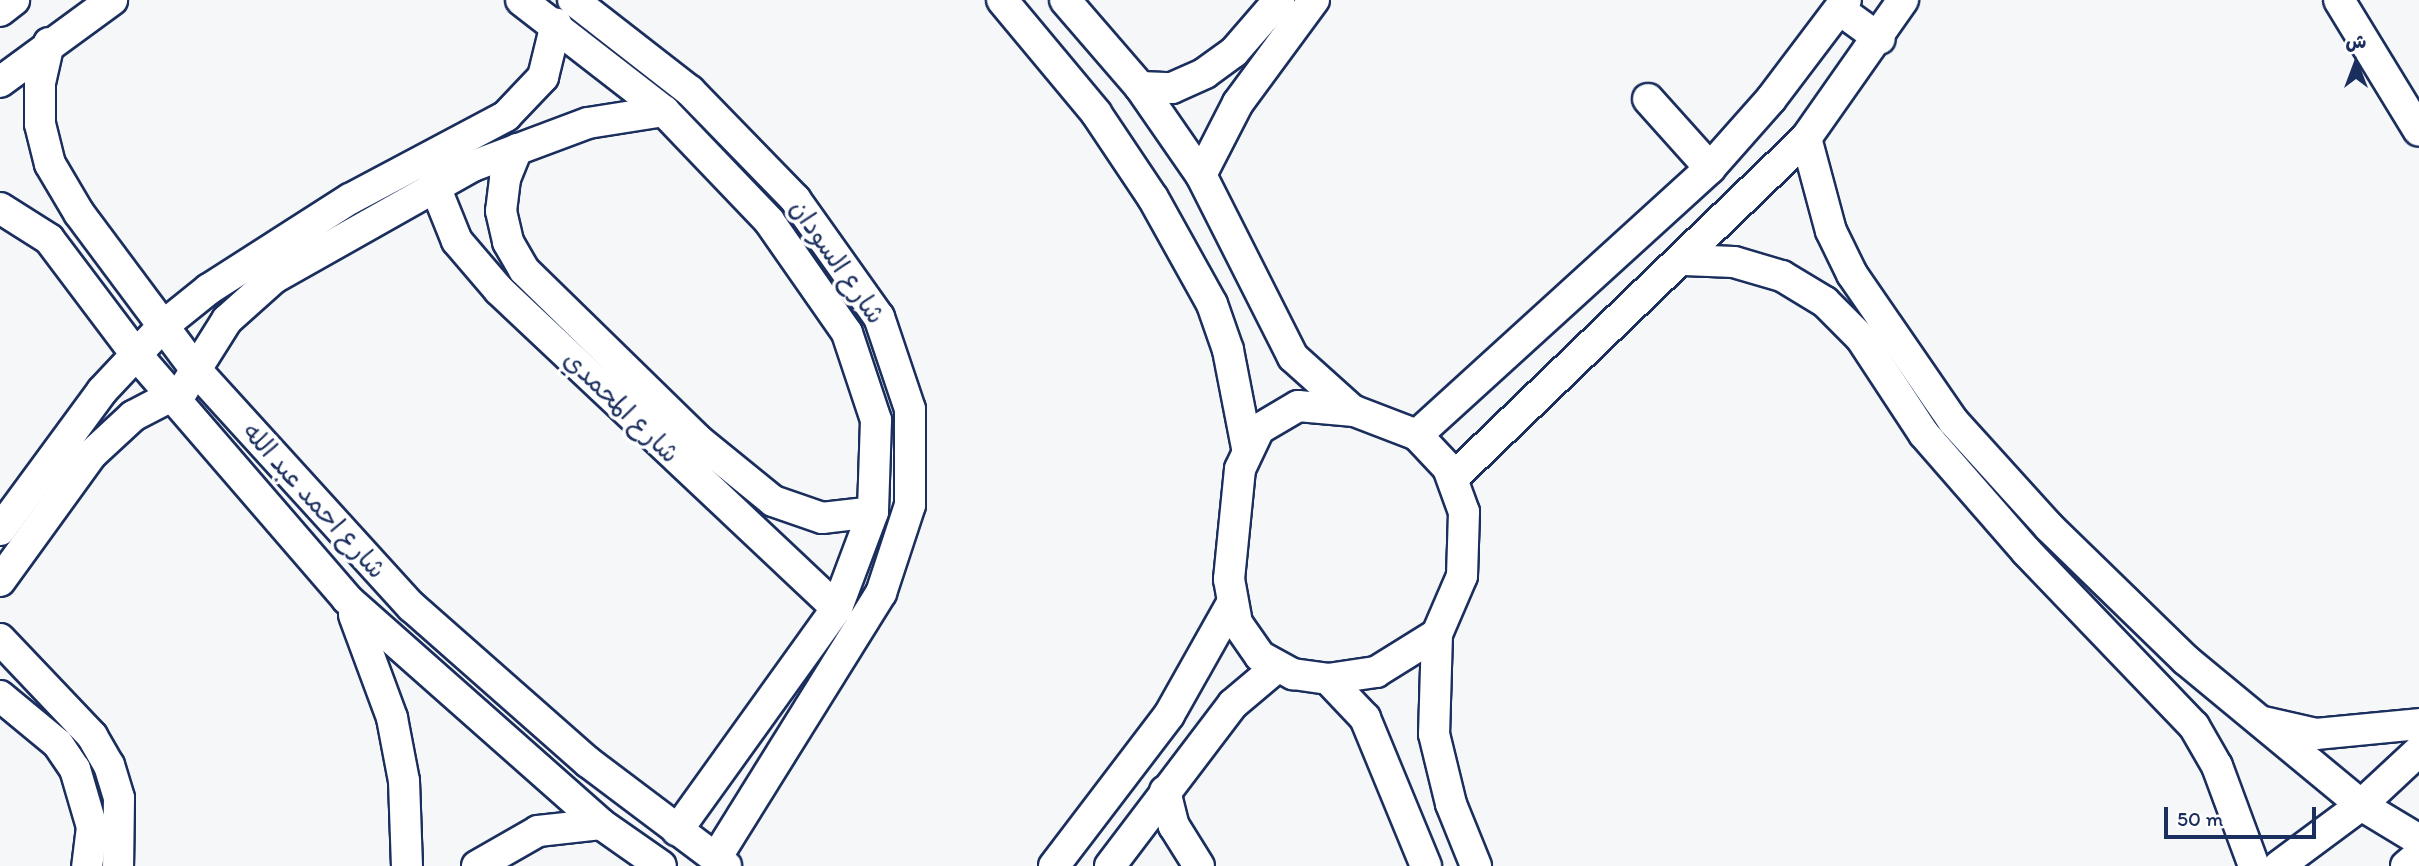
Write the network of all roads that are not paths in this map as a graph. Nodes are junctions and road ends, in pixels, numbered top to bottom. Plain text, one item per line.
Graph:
1 (14, 0) edge
2 (112, 0) edge
3 (521, 0) edge
4 (573, 0) edge
5 (1002, 0) edge
6 (1065, 0) edge
7 (1279, 0) edge
8 (1314, 0) edge
9 (1903, 0) edge
10 (2339, 0) edge
11 (1843, 5) edge
12 (0, 11) edge
13 (556, 24) junction
14 (1880, 39) junction
15 (49, 43) junction
16 (0, 82) edge
17 (1140, 87) junction
18 (1648, 99) dead end
19 (664, 111) junction
20 (2419, 131) edge
21 (1806, 138) junction
22 (517, 149) junction
23 (1710, 168) junction
24 (1201, 175) junction
25 (433, 184) junction
26 (0, 208) edge
27 (1684, 260) junction
28 (163, 326) junction
29 (135, 353) junction
30 (195, 370) junction
31 (173, 398) junction
32 (1354, 411) junction
33 (1417, 435) junction
34 (1247, 448) junction
35 (1454, 477) junction
36 (873, 512) junction
37 (0, 530) edge
38 (0, 582) edge
39 (347, 599) junction
40 (1232, 603) junction
41 (837, 608) junction
42 (1437, 634) junction
43 (0, 639) edge
44 (1277, 667) junction
45 (1328, 679) junction
46 (0, 696) edge
47 (2247, 712) junction
48 (2419, 724) edge
49 (2419, 751) edge
50 (1165, 791) junction
51 (2361, 805) junction
52 (601, 824) junction
53 (677, 831) junction
54 (2419, 840) edge
55 (506, 855) edge
56 (2419, 855) edge
57 (1417, 860) edge
58 (721, 862) edge
59 (87, 866) edge
60 (118, 866) edge
61 (407, 866) edge
62 (477, 866) edge
63 (660, 866) edge
64 (1054, 866) edge
65 (1110, 866) edge
66 (1199, 866) edge
67 (1476, 866) edge
68 (2254, 866) edge
69 (2279, 866) edge
70 (2406, 866) edge

1 - 12 street
2 - 15 street
3 - 13 street, شارع السودان
4 - 58 street, شارع السودان
5 - 34 street
6 - 17 street
7 - 17 street
8 - 24 street
9 - 14 street
10 - 20 street
11 - 14 street
11 - 23 street
13 - 19 street, شارع السودان
13 - 28 street
14 - 21 street
15 - 16 street
15 - 28 street, شارع احمد عبد الله
17 - 24 street
18 - 23 street
19 - 22 street
19 - 36 street, شارع السودان
21 - 27 street
21 - 47 street
22 - 25 street
22 - 36 street, شارع المحمدي
23 - 33 street
24 - 32 street
25 - 30 street
25 - 41 street, شارع المحمدي
26 - 29 street, شارع احمد عبد الله
27 - 35 street
27 - 68 street
28 - 29 street
28 - 30 street, شارع احمد عبد الله
29 - 31 street, شارع احمد عبد الله
29 - 37 street
30 - 31 street
30 - 53 street, شارع احمد عبد الله
31 - 38 street
31 - 39 street, شارع احمد عبد الله
32 - 33 street
32 - 34 street
33 - 35 street
34 - 40 street
35 - 42 street
36 - 41 street, شارع السودان
39 - 52 street, شارع احمد عبد الله
39 - 61 street
40 - 44 street
40 - 64 street
41 - 53 street, شارع السودان
42 - 45 street
42 - 67 street
43 - 60 street
44 - 45 street
44 - 50 street
45 - 57 street
46 - 59 street
47 - 48 street
47 - 51 street
49 - 51 street
50 - 65 street
50 - 66 street
51 - 54 street
51 - 69 street
52 - 55 street
52 - 63 street, شارع احمد عبد الله
53 - 58 street, شارع احمد عبد الله
55 - 62 street
56 - 70 street

